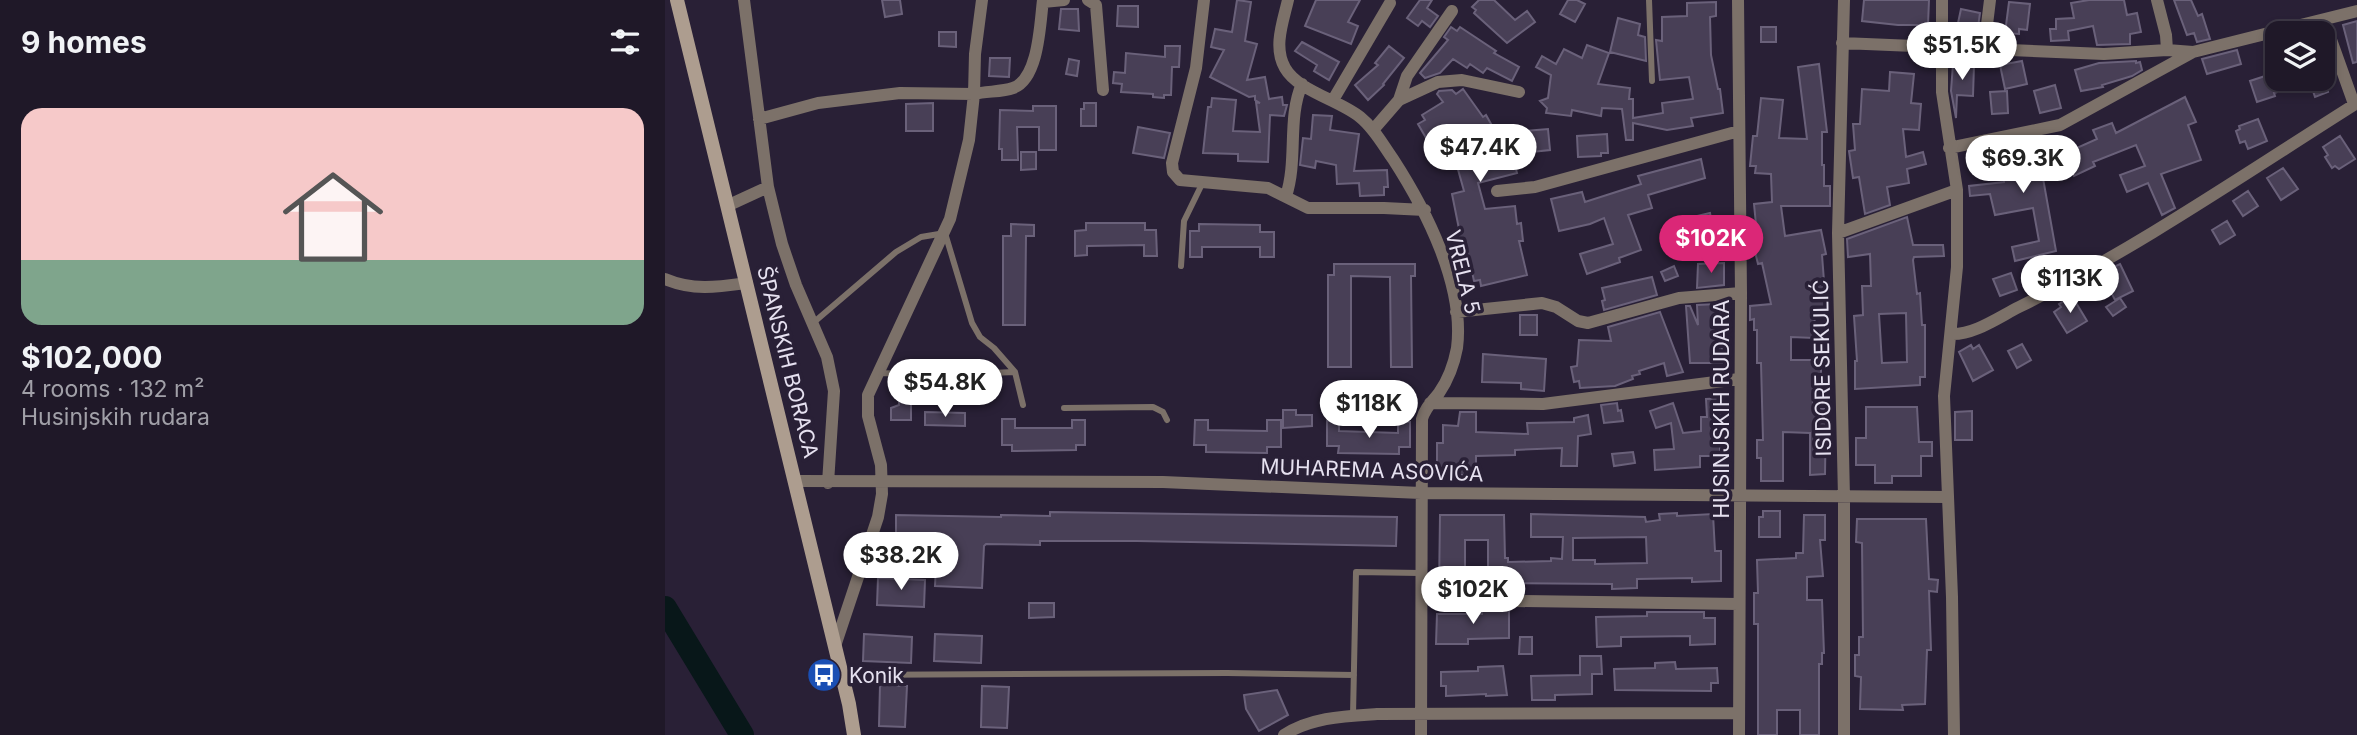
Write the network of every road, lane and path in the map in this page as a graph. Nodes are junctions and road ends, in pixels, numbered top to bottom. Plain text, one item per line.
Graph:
1 (677, 0) edge
2 (744, 0) edge
3 (982, 0) edge
4 (1064, 0) edge
5 (1088, 0) edge
6 (1204, 0) edge
7 (1288, 0) edge
8 (1649, 0) edge
9 (1738, 0) edge
10 (1844, 0) edge
11 (1943, 0) edge
12 (1990, 0) edge
13 (2157, 0) edge
14 (1043, 1) edge
15 (1389, 3) dead end
16 (1452, 11) dead end
17 (2357, 11) edge
18 (2324, 20) junction
19 (1842, 43) junction
20 (1942, 46) junction
21 (1984, 49) junction
22 (2167, 50) junction
23 (2193, 52) junction
24 (1652, 81) dead end
25 (1302, 84) junction
26 (1103, 90) dead end
27 (1518, 92) dead end
28 (974, 94) junction
29 (1333, 100) junction
30 (1399, 100) junction
31 (2356, 104) edge
32 (759, 119) junction
33 (1373, 130) junction
34 (1739, 131) junction
35 (1949, 148) junction
36 (1203, 182) junction
37 (768, 187) junction
38 (1957, 190) junction
39 (1497, 191) dead end
40 (1286, 196) junction
41 (729, 205) junction
42 (1425, 210) junction
43 (945, 233) junction
44 (1838, 233) junction
45 (1181, 266) dead end
46 (665, 279) edge
47 (747, 283) junction
48 (1741, 293) junction
49 (1456, 312) junction
50 (813, 323) junction
51 (1951, 334) junction
52 (1016, 372) junction
53 (877, 373) junction
54 (1739, 379) junction
55 (1430, 403) junction
56 (1023, 405) dead end
57 (1064, 408) dead end
58 (1167, 420) dead end
59 (795, 481) junction
60 (828, 482) junction
61 (883, 482) junction
62 (1421, 493) junction
63 (1740, 496) junction
64 (1845, 497) junction
65 (1947, 497) junction
66 (1420, 573) junction
67 (1515, 601) dead end
68 (1739, 604) junction
69 (835, 646) junction
70 (842, 675) junction
71 (1354, 675) junction
72 (1739, 713) junction
73 (1353, 715) junction
74 (1422, 715) junction
75 (854, 735) edge
76 (1284, 735) edge
77 (1421, 735) edge
78 (1739, 735) edge
79 (1844, 735) edge
80 (1954, 735) edge

1 - 41 main road, ŠPANSKIH BORACA
2 - 32 street
3 - 28 street
4 - 14 street
5 - 26 street
6 - 36 street
7 - 25 street, VRELA 5
8 - 24 lane
9 - 34 street, HUSINJSKIH RUDARA
10 - 19 street, ISIDORE SEKULIĆ
11 - 20 street
12 - 21 street
13 - 22 street
14 - 28 street
15 - 29 street
16 - 30 street
17 - 18 street
18 - 23 street
18 - 31 street
19 - 20 street
19 - 44 street, ISIDORE SEKULIĆ
20 - 21 street
20 - 35 street
21 - 22 street
22 - 23 street
23 - 35 street
25 - 29 street, VRELA 5
25 - 40 street
27 - 30 street
28 - 32 street
28 - 43 street
29 - 33 street, VRELA 5
30 - 33 street
31 - 51 street
32 - 37 street
33 - 42 street, VRELA 5
34 - 39 street
34 - 48 street, HUSINJSKIH RUDARA
35 - 38 street
36 - 40 street
36 - 45 lane
37 - 41 street
37 - 50 street
38 - 44 street
38 - 51 street
40 - 42 street
41 - 47 main road, ŠPANSKIH BORACA
42 - 49 street, VRELA 5
43 - 50 lane
43 - 52 lane
43 - 53 street
44 - 64 street, ISIDORE SEKULIĆ
46 - 47 street
47 - 59 main road, ŠPANSKIH BORACA
48 - 49 street
48 - 54 street, HUSINJSKIH RUDARA
49 - 55 street, VRELA 5
50 - 60 street
51 - 65 street
52 - 53 lane
52 - 56 lane
53 - 61 street
54 - 55 street
54 - 63 street, HUSINJSKIH RUDARA
55 - 62 street, VRELA 5
57 - 58 lane
59 - 60 street, MUHAREMA ASOVIĆA
59 - 69 main road, ŠPANSKIH BORACA
60 - 61 street, MUHAREMA ASOVIĆA
61 - 62 street, MUHAREMA ASOVIĆA
61 - 69 street
62 - 63 street, MUHAREMA ASOVIĆA
62 - 66 street, VRELA 5
63 - 64 street, MUHAREMA ASOVIĆA
63 - 68 street, HUSINJSKIH RUDARA
64 - 65 street, MUHAREMA ASOVIĆA
64 - 79 street, ISIDORE SEKULIĆ
65 - 80 street
66 - 71 lane
66 - 74 street, VRELA 5
67 - 68 street
68 - 72 street, HUSINJSKIH RUDARA
69 - 70 main road, ŠPANSKIH BORACA
70 - 71 lane
70 - 75 main road, ŠPANSKIH BORACA
71 - 73 lane
72 - 74 street
72 - 78 street, HUSINJSKIH RUDARA
73 - 74 street
73 - 76 street
74 - 77 street, VRELA 5

